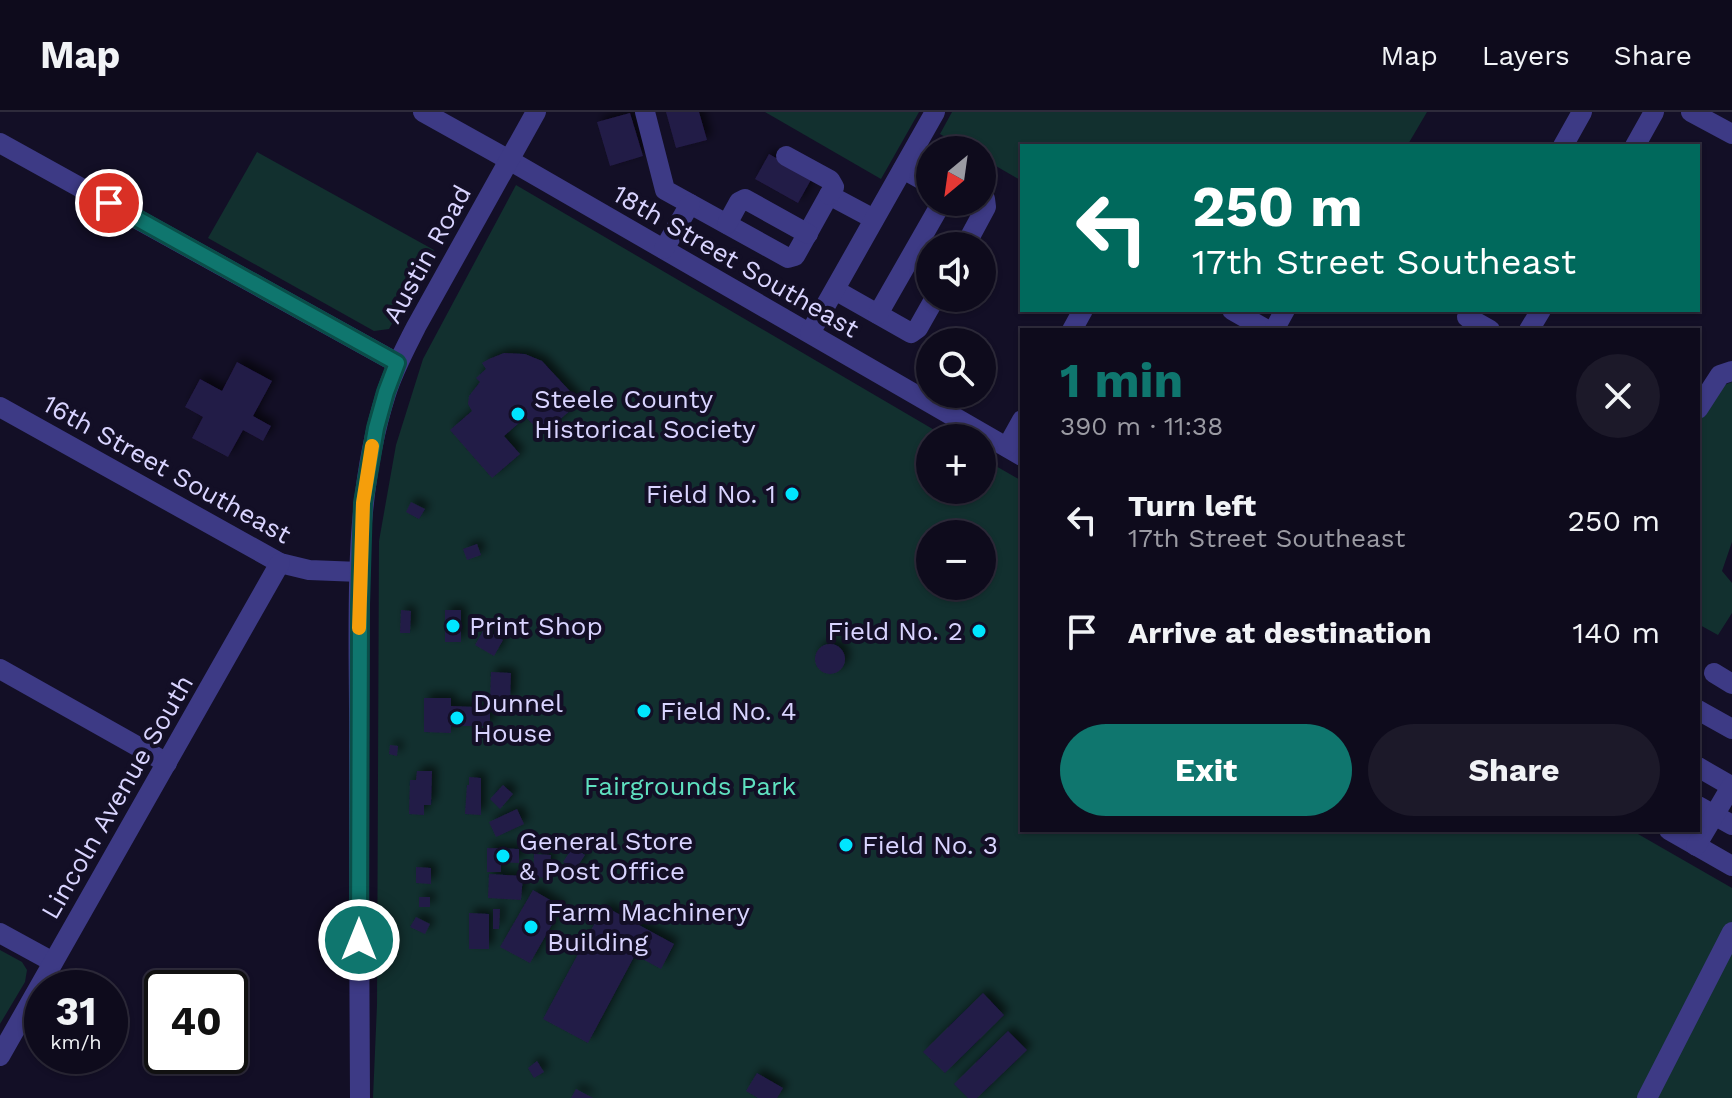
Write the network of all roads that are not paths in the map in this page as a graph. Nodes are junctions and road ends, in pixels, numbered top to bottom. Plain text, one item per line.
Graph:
1 (423, 112) edge
2 (536, 112) edge
3 (645, 112) edge
4 (935, 112) edge
5 (1582, 112) edge
6 (1654, 112) edge
7 (1691, 112) edge
8 (1732, 134) edge
9 (0, 143) edge
10 (1564, 144) edge
11 (1636, 144) edge
12 (786, 156) dead end
13 (509, 160) junction
14 (903, 169) junction
15 (916, 176) edge
16 (829, 195) junction
17 (690, 204) junction
18 (934, 216) edge
19 (874, 219) junction
20 (727, 224) junction
21 (808, 234) junction
22 (664, 249) junction
23 (835, 290) junction
24 (927, 312) edge
25 (1236, 312) edge
26 (878, 314) junction
27 (1466, 319) edge
28 (1264, 328) edge
29 (1486, 328) edge
30 (810, 333) junction
31 (397, 363) junction
32 (1732, 371) edge
33 (1700, 406) edge
34 (0, 407) edge
35 (1020, 428) edge
36 (1014, 451) edge
37 (280, 563) junction
38 (360, 572) junction
39 (0, 669) edge
40 (1700, 711) edge
41 (1732, 729) edge
42 (167, 763) junction
43 (1700, 768) edge
44 (1732, 786) edge
45 (1715, 815) edge
46 (1672, 832) edge
47 (1696, 846) junction
48 (1732, 866) edge
49 (1732, 932) edge
50 (0, 933) edge
51 (53, 962) junction
52 (0, 1056) edge
53 (360, 1098) edge
54 (1647, 1098) edge

1 - 13 street, 18th Street Southeast
2 - 13 street, Austin Road
3 - 17 street
4 - 14 street
5 - 10 street
6 - 11 street
7 - 8 street
9 - 31 street
12 - 16 street
13 - 22 street, 18th Street Southeast
13 - 31 street, Austin Road
14 - 15 street
14 - 19 street
16 - 19 street
16 - 21 street
17 - 20 street
17 - 22 street
18 - 26 street
19 - 23 street
20 - 21 street
20 - 21 street
22 - 30 street, 18th Street Southeast
23 - 26 street
23 - 30 street
24 - 26 street
25 - 28 street
27 - 29 street
30 - 36 street, 18th Street Southeast
31 - 38 street, Austin Road
32 - 33 street
34 - 37 street, 16th Street Southeast
35 - 36 street
37 - 38 street, 16th Street Southeast
37 - 42 street, Lincoln Avenue South
38 - 53 street, Austin Road
39 - 42 street
40 - 41 street
42 - 51 street, Lincoln Avenue South
43 - 44 street
44 - 45 street
45 - 47 street
46 - 47 street
47 - 48 street
49 - 54 street
50 - 51 street
51 - 52 street, Lincoln Avenue South

